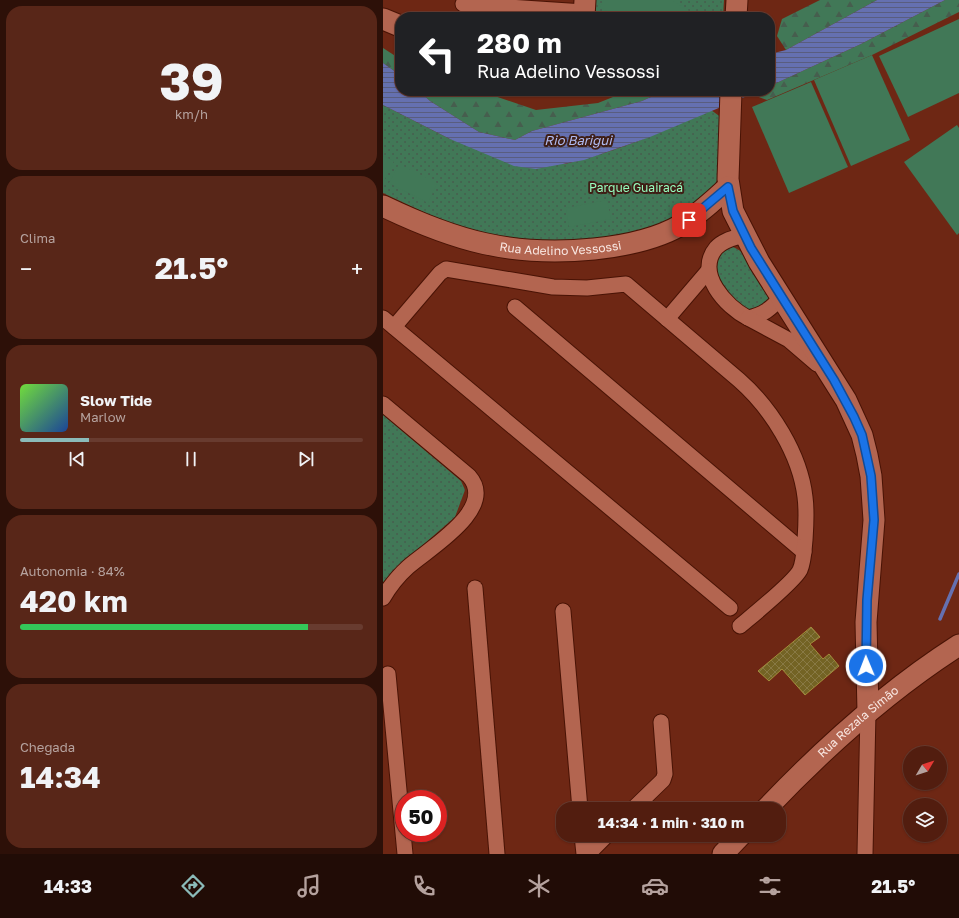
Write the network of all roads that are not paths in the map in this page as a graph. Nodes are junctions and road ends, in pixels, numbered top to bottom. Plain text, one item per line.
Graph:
1 (737, 0) edge
2 (463, 4) dead end
3 (584, 10) edge
4 (736, 12) edge
5 (383, 19) edge
6 (395, 24) edge
7 (731, 96) edge
8 (728, 187) junction
9 (383, 206) edge
10 (744, 235) junction
11 (708, 271) junction
12 (781, 297) junction
13 (515, 307) dead end
14 (748, 318) junction
15 (667, 319) junction
16 (389, 322) edge
17 (834, 380) junction
18 (383, 404) edge
19 (804, 552) junction
20 (475, 588) dead end
21 (383, 598) edge
22 (729, 608) dead end
23 (563, 611) dead end
24 (740, 626) dead end
25 (959, 645) edge
26 (388, 674) dead end
27 (868, 712) junction
28 (661, 722) dead end
29 (579, 802) edge
30 (640, 802) edge
31 (773, 802) edge
32 (583, 842) edge
33 (600, 842) edge
34 (734, 842) edge
35 (405, 854) edge
36 (497, 854) edge
37 (584, 854) edge
38 (588, 854) edge
39 (723, 854) edge
40 (865, 854) edge

1 - 4 main road
2 - 3 street
5 - 6 main road
7 - 8 main road
8 - 9 main road, Rua Adelino Vessossi
8 - 10 main road
10 - 11 street
10 - 12 main road
11 - 14 street
11 - 15 street
12 - 14 street
12 - 17 main road
13 - 19 street
14 - 17 street
15 - 16 street
15 - 19 street
16 - 22 street
17 - 27 main road
18 - 21 street
19 - 24 street
20 - 36 street
23 - 29 street
25 - 27 main road, Rua Rezala Simão
26 - 35 street
27 - 31 main road, Rua Rezala Simão
27 - 40 street
28 - 30 street
32 - 37 street
33 - 38 street
34 - 39 main road

